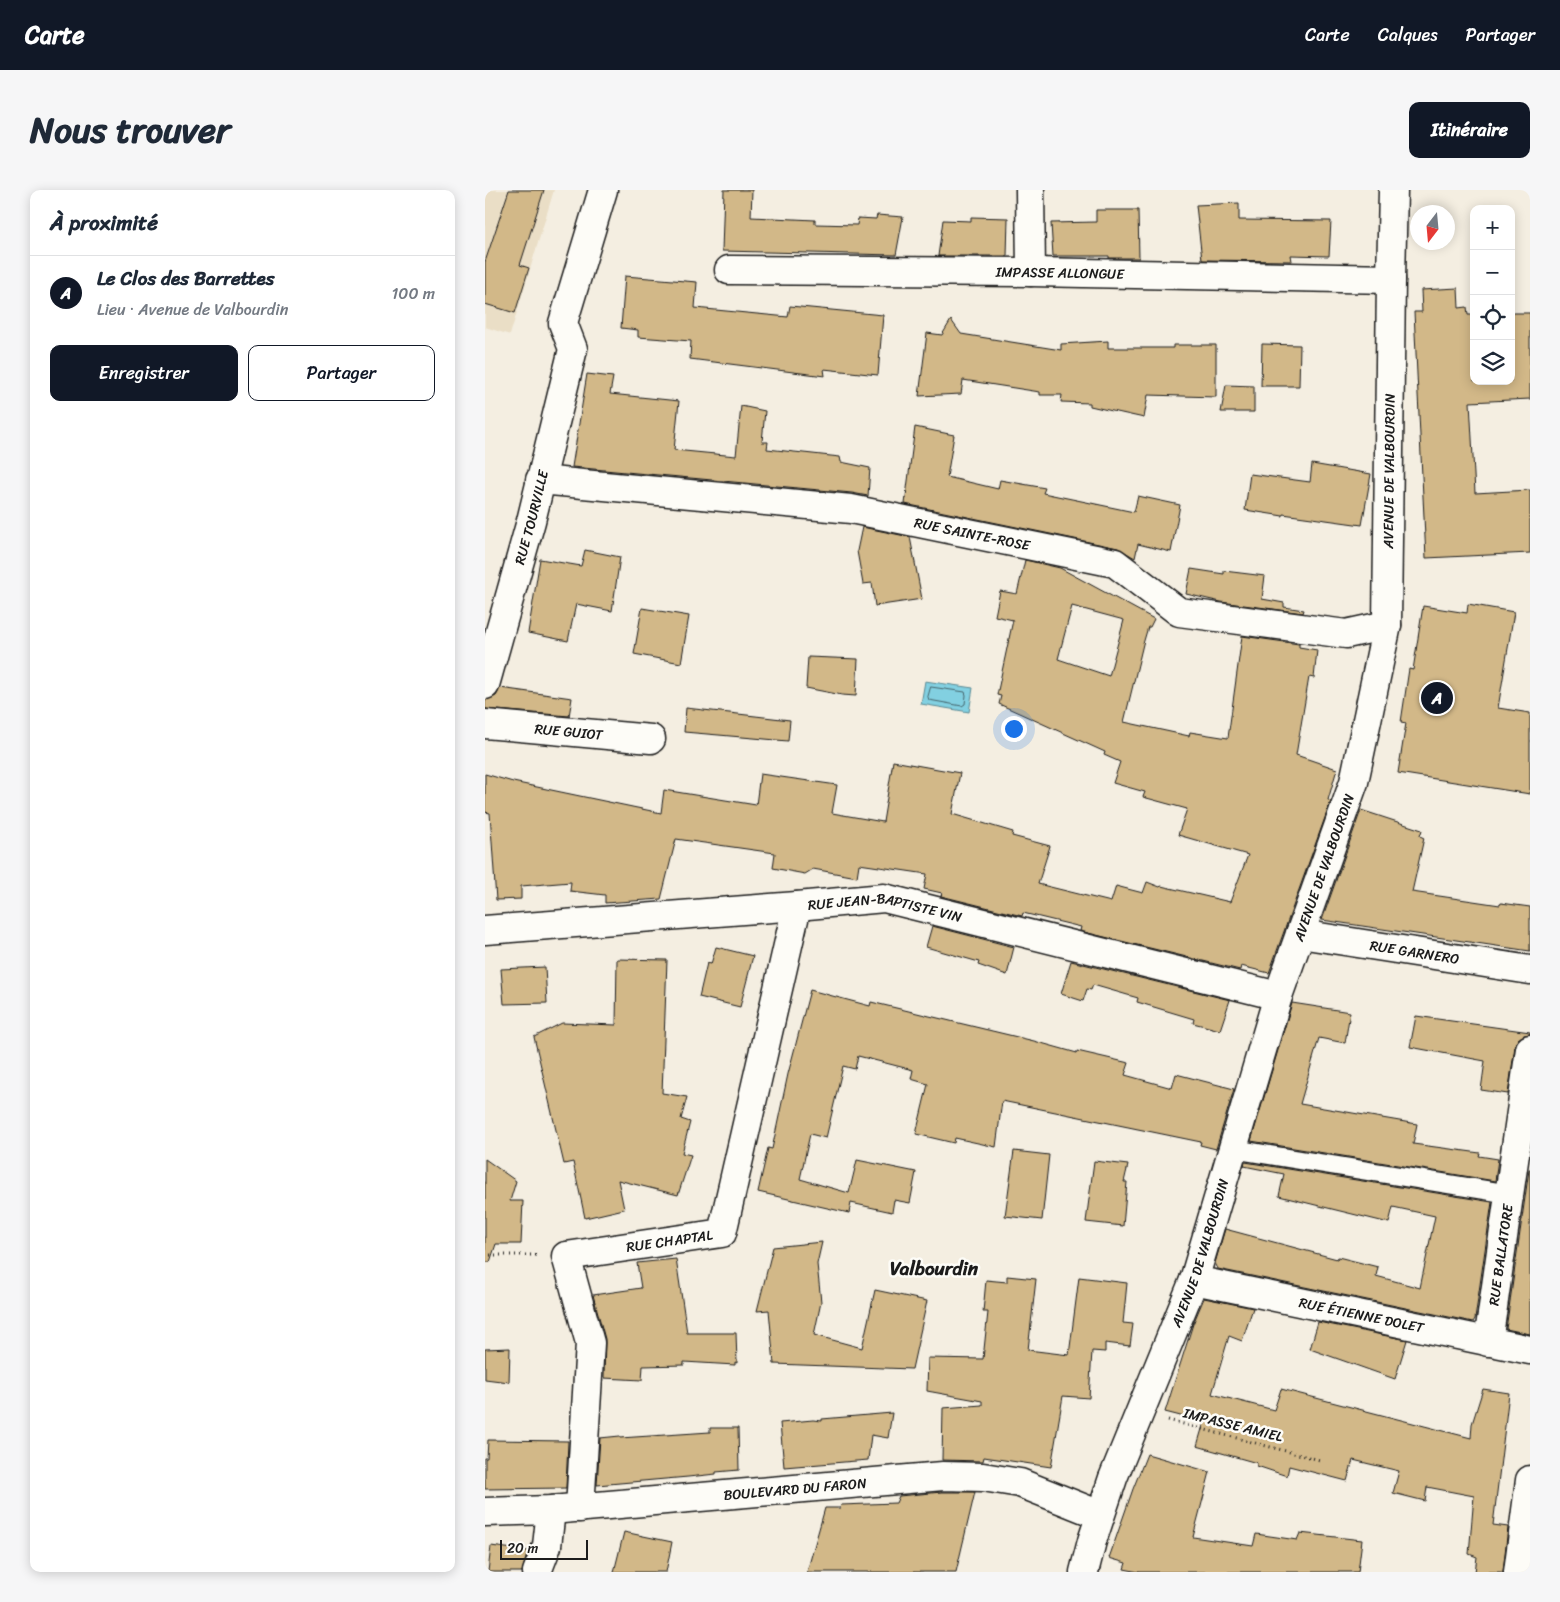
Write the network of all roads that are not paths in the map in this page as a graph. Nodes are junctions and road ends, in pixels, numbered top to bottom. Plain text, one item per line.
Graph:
1 (603, 190) edge
2 (1030, 190) edge
3 (1393, 190) edge
4 (729, 270) dead end
5 (1031, 272) junction
6 (1391, 279) junction
7 (540, 480) junction
8 (1387, 625) junction
9 (485, 685) edge
10 (485, 724) edge
11 (651, 739) dead end
12 (797, 906) junction
13 (485, 930) edge
14 (1300, 934) junction
15 (1530, 970) edge
16 (1278, 996) junction
17 (1530, 1049) edge
18 (1528, 1081) edge
19 (1233, 1149) junction
20 (1510, 1194) junction
21 (1194, 1280) junction
22 (1488, 1342) junction
23 (1530, 1350) edge
24 (1530, 1480) edge
25 (580, 1508) junction
26 (551, 1510) junction
27 (485, 1512) edge
28 (1100, 1515) junction
29 (537, 1572) edge
30 (1084, 1572) edge
31 (1518, 1572) edge

1 - 7 street, RUE TOURVILLE
2 - 5 street
3 - 6 street, AVENUE DE VALBOURDIN
4 - 5 street, IMPASSE ALLONGUE
5 - 6 street, IMPASSE ALLONGUE
6 - 8 street, AVENUE DE VALBOURDIN
7 - 8 street, RUE SAINTE-ROSE
7 - 9 street, RUE TOURVILLE
8 - 14 street, AVENUE DE VALBOURDIN
10 - 11 street, RUE GUIOT
12 - 13 street, RUE JEAN-BAPTISTE VIN
12 - 16 street, RUE JEAN-BAPTISTE VIN
12 - 25 street, RUE CHAPTAL
14 - 15 street, RUE GARNERO
14 - 16 street, AVENUE DE VALBOURDIN
16 - 19 street, AVENUE DE VALBOURDIN
17 - 18 street, RUE BALLATORE
18 - 20 street, RUE BALLATORE
19 - 20 lane
19 - 21 street, AVENUE DE VALBOURDIN
20 - 22 street, RUE BALLATORE
21 - 22 street, RUE ÉTIENNE DOLET
21 - 28 street, AVENUE DE VALBOURDIN
22 - 23 street, RUE ÉTIENNE DOLET
24 - 31 street
25 - 26 street, BOULEVARD DU FARON
25 - 28 street, BOULEVARD DU FARON
26 - 27 street, BOULEVARD DU FARON
26 - 29 street
28 - 30 street, AVENUE DE VALBOURDIN

